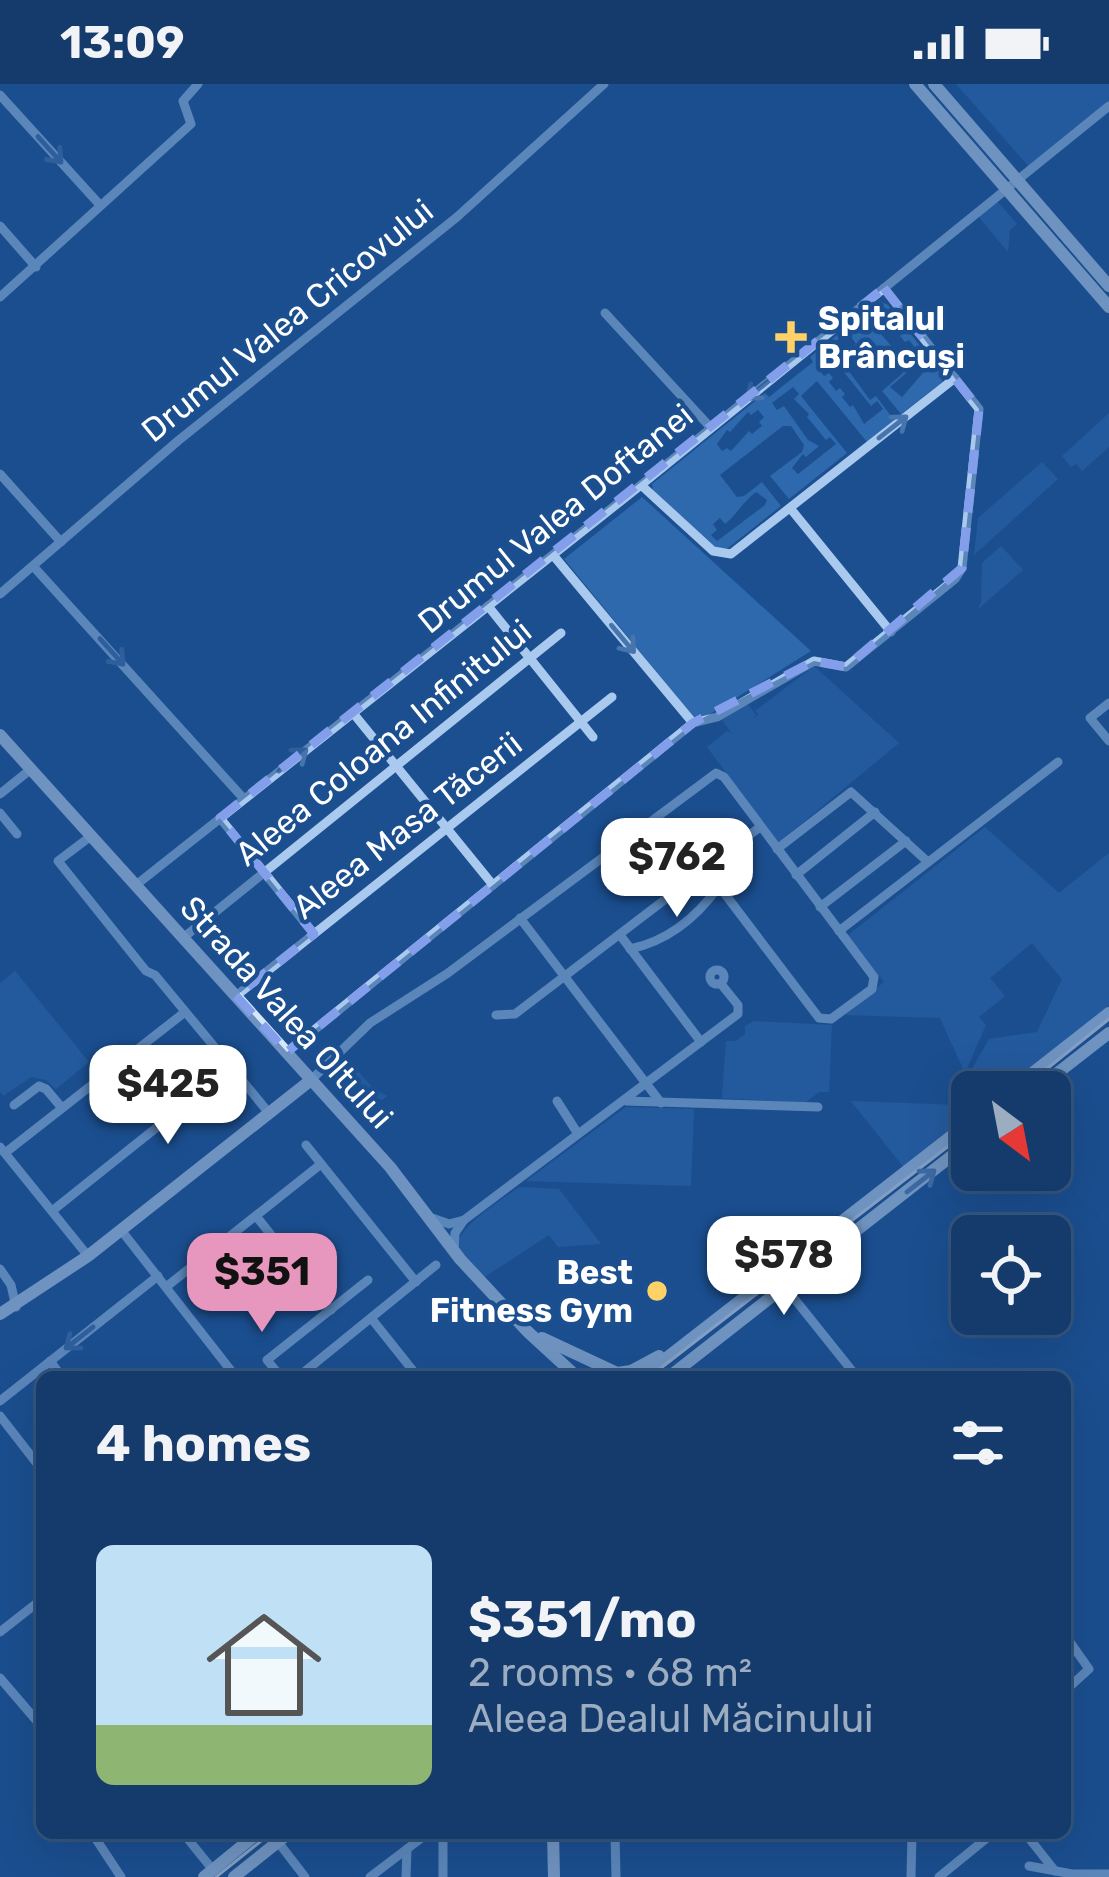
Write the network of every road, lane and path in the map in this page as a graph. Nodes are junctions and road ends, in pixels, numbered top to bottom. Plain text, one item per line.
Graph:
1 (198, 84) edge
2 (915, 84) edge
3 (934, 84) edge
4 (596, 86) edge
5 (0, 95) edge
6 (1109, 106) edge
7 (1012, 184) junction
8 (100, 205) junction
9 (0, 226) edge
10 (36, 267) junction
11 (1109, 286) edge
12 (884, 288) junction
13 (0, 297) edge
14 (1109, 308) edge
15 (604, 313) dead end
16 (955, 378) junction
17 (711, 428) junction
18 (0, 474) edge
19 (641, 484) junction
20 (790, 508) junction
21 (61, 542) junction
22 (553, 555) junction
23 (33, 566) junction
24 (0, 594) edge
25 (488, 606) junction
26 (891, 632) junction
27 (561, 634) dead end
28 (530, 658) junction
29 (612, 697) dead end
30 (1109, 703) edge
31 (353, 713) junction
32 (580, 722) junction
33 (693, 723) junction
34 (0, 735) edge
35 (592, 737) dead end
36 (1109, 741) edge
37 (1058, 762) dead end
38 (396, 766) junction
39 (31, 769) junction
40 (0, 794) edge
41 (244, 799) junction
42 (875, 812) junction
43 (0, 813) edge
44 (220, 818) junction
45 (760, 827) junction
46 (446, 828) junction
47 (17, 834) dead end
48 (91, 836) junction
49 (906, 842) junction
50 (777, 849) junction
51 (928, 862) junction
52 (706, 869) junction
53 (264, 873) junction
54 (796, 875) junction
55 (136, 885) junction
56 (493, 885) junction
57 (719, 886) junction
58 (820, 907) junction
59 (520, 918) junction
60 (839, 931) junction
61 (314, 934) junction
62 (620, 935) junction
63 (183, 938) junction
64 (630, 950) junction
65 (565, 977) junction
66 (721, 984) dead end
67 (236, 996) junction
68 (185, 1012) junction
69 (1109, 1013) edge
70 (496, 1015) dead end
71 (1109, 1033) edge
72 (701, 1042) junction
73 (286, 1052) junction
74 (126, 1058) junction
75 (1035, 1071) edge
76 (1060, 1071) edge
77 (311, 1080) junction
78 (646, 1083) junction
79 (557, 1101) dead end
80 (623, 1101) junction
81 (661, 1102) junction
82 (14, 1105) dead end
83 (818, 1107) dead end
84 (62, 1108) junction
85 (268, 1114) junction
86 (578, 1134) junction
87 (951, 1136) edge
88 (306, 1145) dead end
89 (2, 1150) edge
90 (951, 1157) edge
91 (321, 1164) junction
92 (52, 1211) junction
93 (256, 1216) junction
94 (432, 1218) junction
95 (464, 1220) junction
96 (121, 1230) junction
97 (454, 1251) junction
98 (88, 1256) junction
99 (436, 1265) dead end
100 (0, 1269) edge
101 (158, 1276) junction
102 (368, 1280) dead end
103 (416, 1282) junction
104 (166, 1287) junction
105 (785, 1287) junction
106 (16, 1306) junction
107 (331, 1310) junction
108 (0, 1314) edge
109 (370, 1318) junction
110 (527, 1331) junction
111 (697, 1335) junction
112 (50, 1361) junction
113 (38, 1371) edge
114 (58, 1371) edge
115 (231, 1371) edge
116 (276, 1371) edge
117 (305, 1371) edge
118 (413, 1371) edge
119 (559, 1371) edge
120 (570, 1371) edge
121 (613, 1371) edge
122 (626, 1371) edge
123 (661, 1371) edge
124 (663, 1371) edge
125 (852, 1371) edge
126 (36, 1372) edge
127 (0, 1401) edge
128 (0, 1417) edge
129 (36, 1462) edge
130 (36, 1604) edge
131 (0, 1632) edge
132 (1071, 1644) edge
133 (0, 1678) edge
134 (1071, 1686) edge
135 (36, 1707) edge
136 (30, 1712) junction
137 (36, 1720) edge
138 (96, 1839) edge
139 (187, 1839) edge
140 (250, 1839) edge
141 (283, 1839) edge
142 (285, 1839) edge
143 (420, 1839) edge
144 (443, 1839) edge
145 (554, 1839) edge
146 (615, 1839) edge
147 (911, 1839) edge
148 (986, 1839) edge
149 (1030, 1839) edge
150 (406, 1849) junction
151 (1029, 1866) dead end
152 (1055, 1871) junction
153 (208, 1873) edge
154 (1109, 1874) edge
155 (908, 1875) edge
156 (121, 1877) edge
157 (234, 1877) edge
158 (305, 1877) edge
159 (370, 1877) edge
160 (406, 1877) edge
161 (443, 1877) edge
162 (554, 1877) edge
163 (616, 1877) edge
164 (939, 1877) edge

1 - 8 street
2 - 7 main road
3 - 7 main road
4 - 21 street, Drumul Valea Cricovului
5 -> 8 street
6 - 7 street, Drumul Valea Doftanei
7 - 11 main road
7 - 12 street, Drumul Valea Doftanei
7 - 14 main road
8 - 10 street
9 - 10 street
10 - 13 street
12 - 16 street
12 -> 17 street, Drumul Valea Doftanei
15 - 17 street
20 -> 16 street
16 - 26 street
17 - 19 street, Drumul Valea Doftanei
18 - 21 street
19 - 20 street
19 - 22 street, Drumul Valea Doftanei
20 - 26 street
21 - 23 street, Drumul Valea Cricovului
22 - 25 street, Drumul Valea Doftanei
22 -> 33 street
23 - 24 street, Drumul Valea Cricovului
23 -> 41 street
25 - 28 street
25 - 31 street, Drumul Valea Doftanei
26 - 33 street
27 - 28 street, Aleea Coloana Infinitului
28 - 32 street
28 - 38 street, Aleea Coloana Infinitului
29 - 32 street, Aleea Masa Tăcerii
30 - 36 street
31 - 38 street
41 -> 31 street, Drumul Valea Doftanei
32 - 35 street
32 - 46 street, Aleea Masa Tăcerii
33 - 56 street
34 - 39 main road, Strada Valea Oltului
37 - 51 street
38 - 46 street
38 - 53 street, Aleea Coloana Infinitului
39 - 40 street
39 - 48 main road, Strada Valea Oltului
41 - 44 street, Drumul Valea Doftanei
42 - 49 street
42 - 50 street
42 - 54 street
43 - 47 street
44 - 53 street
44 - 55 street, Drumul Valea Doftanei
45 - 50 street
45 - 52 street
45 - 59 street
46 - 56 street
46 - 61 street, Aleea Masa Tăcerii
48 - 55 main road, Strada Valea Oltului
48 - 68 street
49 - 51 street
49 - 58 street
50 - 54 street
51 - 60 street
52 - 57 street
52 - 62 street
53 - 61 street
53 - 63 street, Aleea Coloana Infinitului
54 - 58 street
55 - 63 main road, Strada Valea Oltului
56 - 73 street
57 - 60 street
57 - 64 street
58 - 60 street
59 - 65 street
59 - 77 street
61 - 67 street, Aleea Masa Tăcerii
62 - 64 street
62 - 65 street
63 - 67 main road, Strada Valea Oltului
64 - 72 street
65 - 70 street
65 - 78 street
66 - 72 street
67 - 73 main road, Strada Valea Oltului
68 - 74 street
68 - 85 street
69 - 75 main road
71 - 76 main road
72 - 78 street
73 - 77 main road, Strada Valea Oltului
74 - 84 street
74 - 92 street
77 - 85 main road
77 - 94 main road, Strada Valea Oltului
78 - 80 street
78 - 81 street
79 - 86 street
80 - 81 street
80 - 86 street
81 - 83 street
82 - 84 street
84 - 89 street
85 - 96 main road
86 - 95 street
87 - 111 main road
88 - 91 street
89 - 92 street
105 -> 90 main road
91 - 93 street
91 - 103 street
92 - 98 street
93 - 104 street
93 - 107 street
94 - 95 street
94 - 97 main road, Strada Valea Oltului
95 - 97 street
96 - 98 main road
96 - 101 street
97 - 110 main road, Strada Valea Oltului
98 - 106 main road
99 - 103 street
100 - 106 street
101 - 104 street
101 -> 112 street
102 - 107 street
103 - 109 street
104 - 115 street
105 - 124 main road
105 - 125 street
106 - 108 main road
107 - 116 street
109 - 117 street
109 - 118 street
110 - 119 main road, Strada Valea Oltului
110 - 120 main road, Strada Valea Oltului
110 - 121 main road
111 - 122 main road
111 - 123 main road
112 - 113 street
112 - 114 street
126 - 127 street
128 - 129 street
130 - 131 street
132 - 134 street
133 - 136 street
135 - 136 street
136 - 137 street
138 - 156 street
139 - 153 street
140 - 153 main road
141 - 157 main road
142 - 158 street
143 - 150 street
144 - 161 street
145 - 162 main road
146 - 163 street
147 - 155 street
148 - 164 street
149 - 152 street
150 - 159 street
150 - 160 street
151 - 152 street
152 - 154 street

